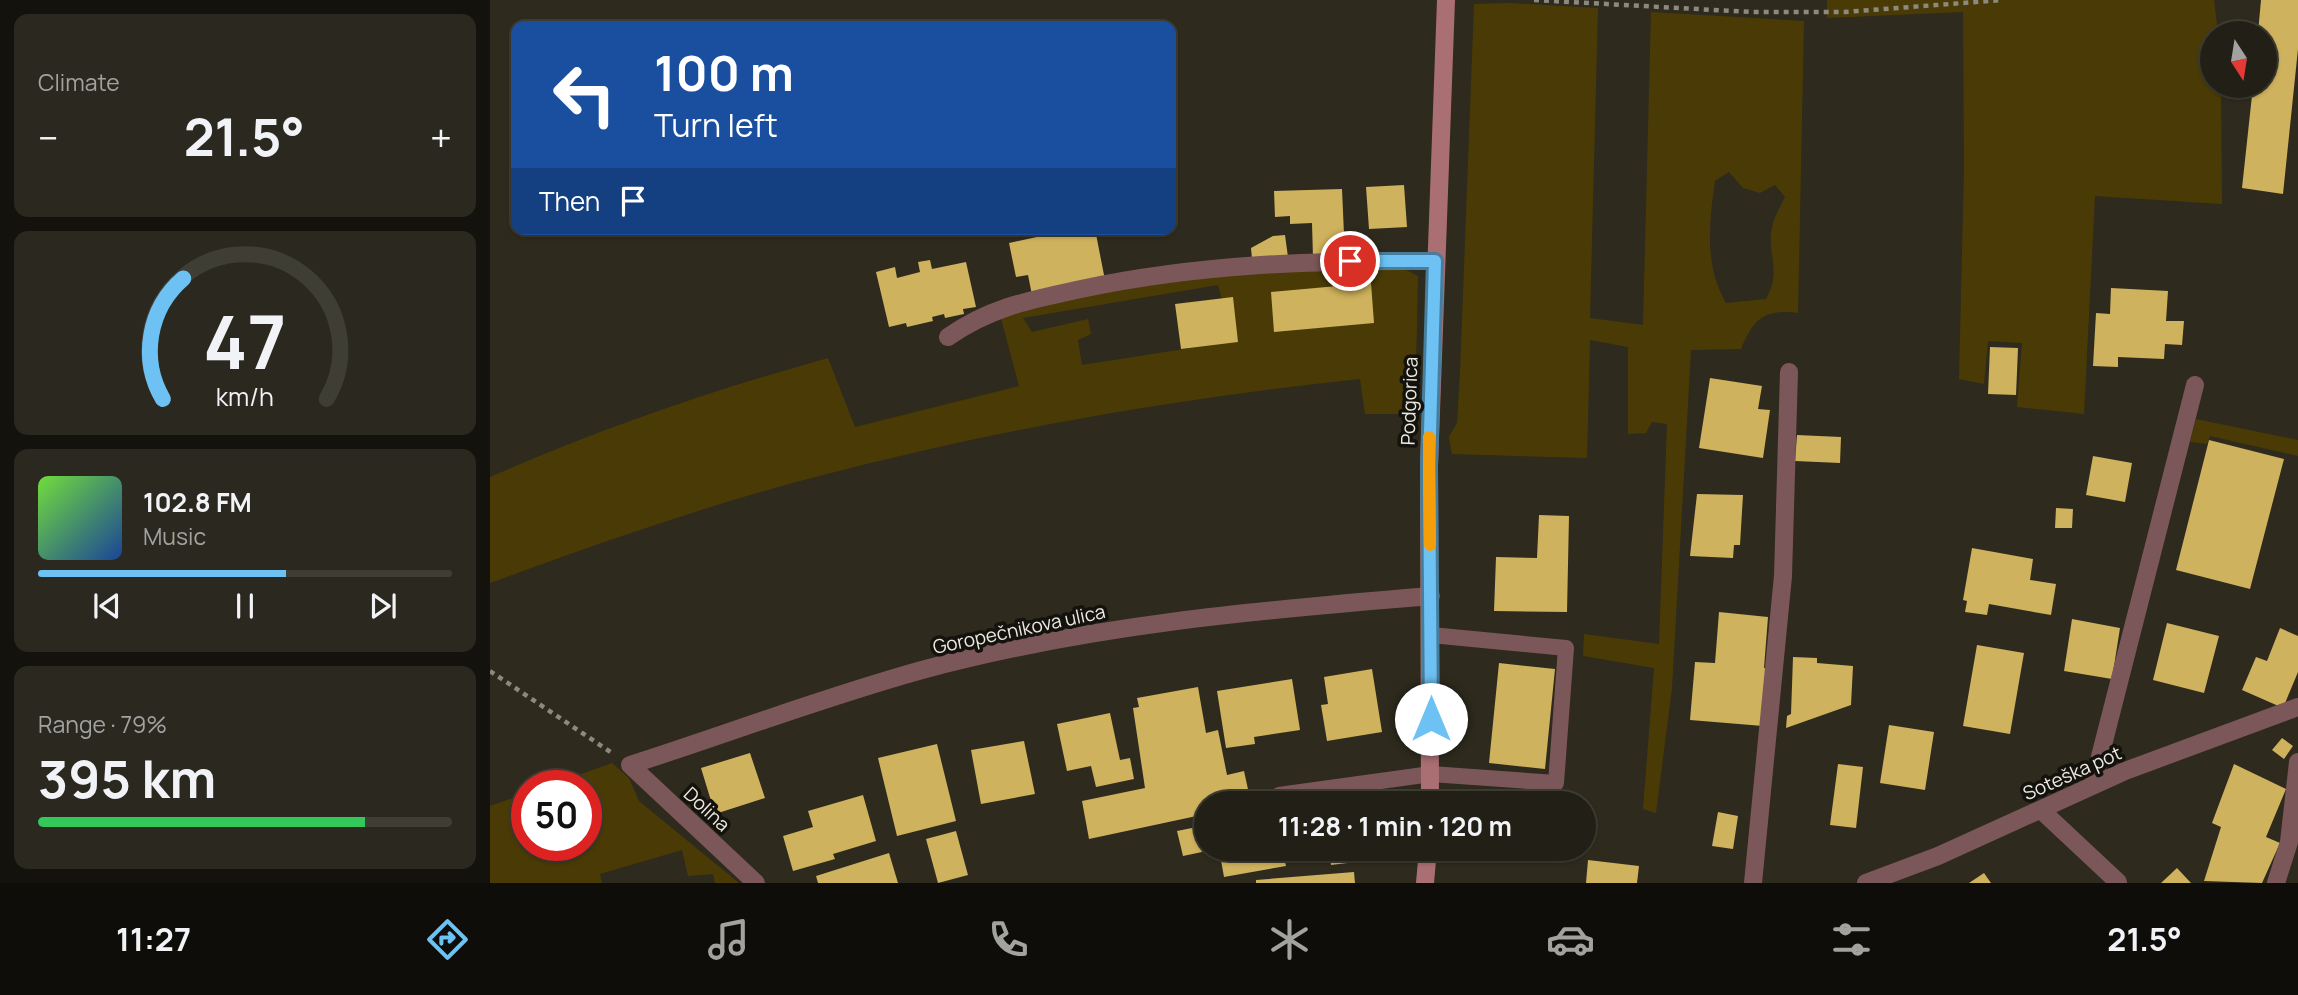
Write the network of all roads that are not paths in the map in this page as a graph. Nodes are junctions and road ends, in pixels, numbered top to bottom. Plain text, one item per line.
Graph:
1 (1446, 0) edge
2 (1435, 261) junction
3 (948, 337) dead end
4 (1789, 372) dead end
5 (2195, 385) dead end
6 (1431, 596) junction
7 (1431, 635) junction
8 (2298, 707) edge
9 (2298, 762) edge
10 (630, 765) joint
11 (1431, 774) junction
12 (2092, 784) junction
13 (1308, 791) edge
14 (1430, 791) edge
15 (2041, 810) junction
16 (1427, 861) edge
17 (2281, 880) edge
18 (2118, 882) edge
19 (756, 883) edge
20 (1425, 883) edge
21 (1753, 883) edge
22 (1866, 883) edge

1 - 2 main road, Podgorica
2 - 3 street
2 - 6 main road, Podgorica
4 - 21 street
5 - 12 street
6 - 7 main road, Podgorica
6 - 10 street, Goropečnikova ulica
7 - 11 main road, Podgorica
7 - 11 lane
8 - 12 street, Soteška pot
9 - 17 street
10 - 19 street, Dolina
11 - 13 lane
11 - 14 main road, Podgorica
12 - 15 street, Soteška pot
15 - 18 street
15 - 22 street, Soteška pot
16 - 20 main road

